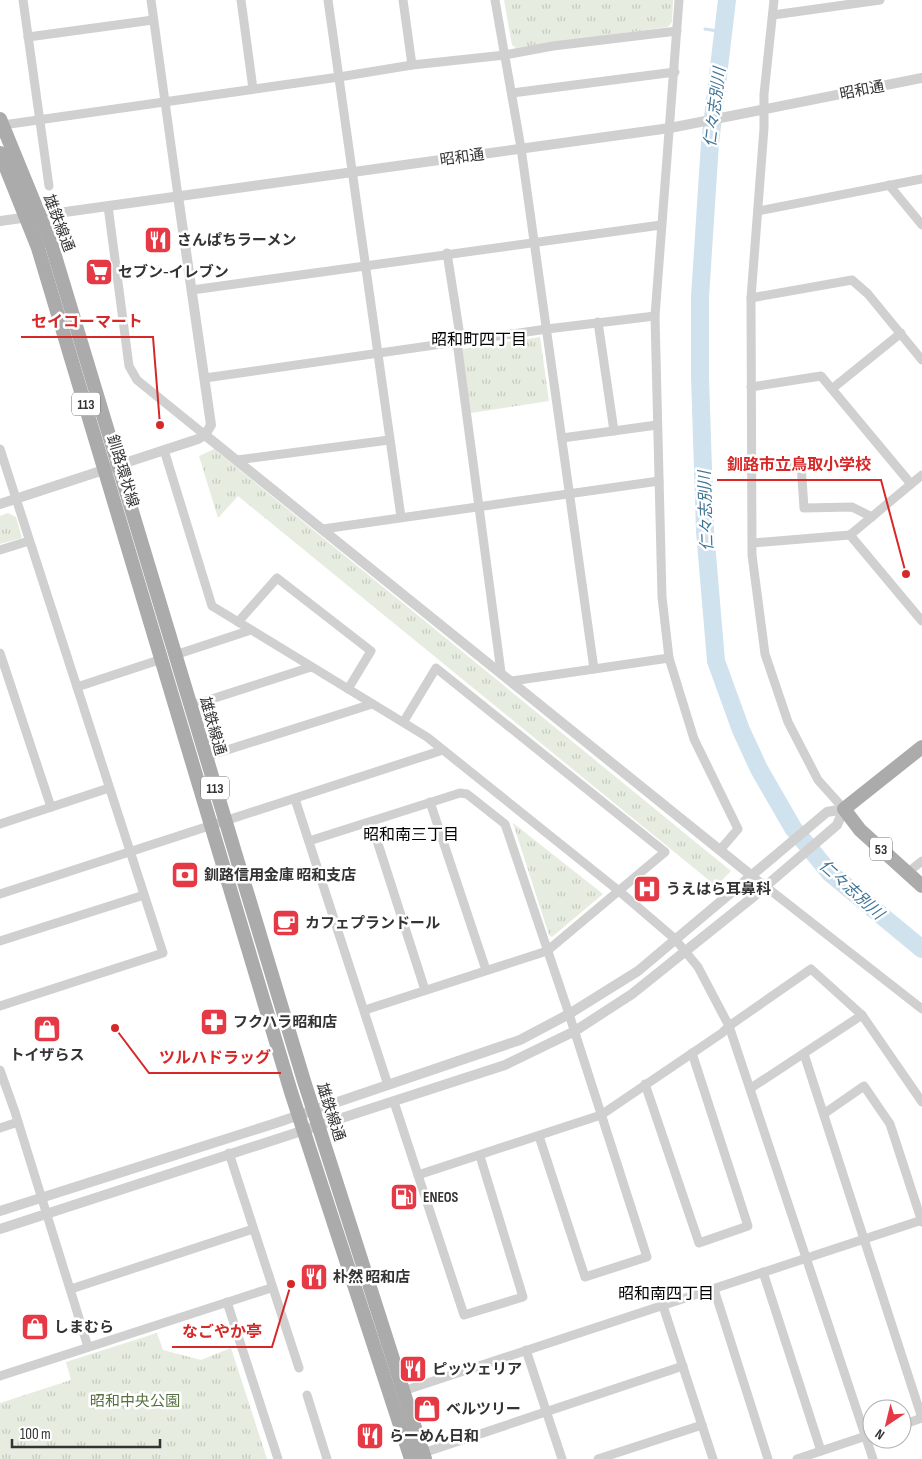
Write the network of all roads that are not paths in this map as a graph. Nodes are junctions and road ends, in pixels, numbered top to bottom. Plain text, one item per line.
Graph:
1 (23, 0) edge
2 (151, 0) edge
3 (241, 0) edge
4 (328, 0) edge
5 (403, 0) edge
6 (495, 0) edge
7 (679, 0) edge
8 (774, 0) edge
9 (880, 0) edge
10 (773, 15) junction
11 (153, 20) junction
12 (677, 31) junction
13 (28, 37) junction
14 (505, 55) junction
15 (412, 65) junction
16 (675, 72) junction
17 (339, 77) junction
18 (922, 78) edge
19 (253, 89) junction
20 (512, 93) junction
21 (165, 102) junction
22 (764, 110) junction
23 (40, 118) junction
24 (1, 122) edge
25 (675, 127) junction
26 (521, 148) junction
27 (0, 153) edge
28 (351, 173) junction
29 (922, 179) edge
30 (889, 185) junction
31 (48, 186) dead end
32 (178, 196) junction
33 (108, 206) junction
34 (758, 211) junction
35 (33, 216) junction
36 (0, 221) edge
37 (661, 225) junction
38 (922, 225) edge
39 (535, 243) junction
40 (448, 253) junction
41 (365, 266) junction
42 (192, 290) junction
43 (751, 298) junction
44 (655, 316) junction
45 (598, 322) junction
46 (548, 329) junction
47 (901, 333) junction
48 (459, 342) junction
49 (378, 353) junction
50 (922, 360) edge
51 (205, 378) junction
52 (751, 386) junction
53 (833, 388) junction
54 (658, 425) junction
55 (614, 431) junction
56 (205, 435) junction
57 (562, 438) junction
58 (389, 440) junction
59 (0, 449) edge
60 (164, 450) junction
61 (237, 460) junction
62 (112, 467) junction
63 (753, 467) junction
64 (922, 475) edge
65 (659, 481) junction
66 (910, 484) junction
67 (570, 493) junction
68 (16, 499) junction
69 (0, 504) edge
70 (480, 506) junction
71 (872, 516) junction
72 (401, 517) junction
73 (323, 529) junction
74 (850, 536) junction
75 (29, 541) junction
76 (752, 543) junction
77 (0, 550) edge
78 (922, 621) edge
79 (238, 622) junction
80 (251, 630) junction
81 (0, 653) edge
82 (169, 657) junction
83 (669, 658) junction
84 (311, 668) junction
85 (594, 670) junction
86 (501, 672) junction
87 (512, 681) junction
88 (77, 687) junction
89 (348, 690) junction
90 (372, 704) junction
91 (190, 706) junction
92 (404, 722) junction
93 (922, 746) edge
94 (443, 750) junction
95 (205, 757) junction
96 (109, 788) junction
97 (295, 799) junction
98 (430, 802) junction
99 (51, 807) junction
100 (844, 809) junction
101 (226, 820) junction
102 (371, 822) junction
103 (0, 824) edge
104 (212, 825) junction
105 (309, 841) junction
106 (720, 850) junction
107 (130, 852) junction
108 (922, 861) edge
109 (907, 873) junction
110 (752, 876) junction
111 (765, 886) junction
112 (922, 886) edge
113 (619, 890) junction
114 (0, 894) edge
115 (144, 895) junction
116 (675, 939) junction
117 (0, 941) edge
118 (547, 950) junction
119 (686, 951) junction
120 (486, 970) junction
121 (425, 990) junction
122 (0, 1006) edge
123 (922, 1009) edge
124 (365, 1010) junction
125 (569, 1014) junction
126 (862, 1015) junction
127 (730, 1026) junction
128 (575, 1031) junction
129 (692, 1053) junction
130 (804, 1054) junction
131 (0, 1070) edge
132 (388, 1084) junction
133 (645, 1084) junction
134 (751, 1088) junction
135 (394, 1102) junction
136 (922, 1102) edge
137 (313, 1110) junction
138 (825, 1113) junction
139 (298, 1115) junction
140 (601, 1115) junction
141 (18, 1122) junction
142 (318, 1125) junction
143 (0, 1128) edge
144 (304, 1130) junction
145 (539, 1136) junction
146 (229, 1154) junction
147 (480, 1156) junction
148 (418, 1175) junction
149 (40, 1197) junction
150 (0, 1211) edge
151 (46, 1214) junction
152 (922, 1221) edge
153 (0, 1229) edge
154 (252, 1229) junction
155 (864, 1239) junction
156 (806, 1259) junction
157 (764, 1272) junction
158 (271, 1288) junction
159 (71, 1289) junction
160 (714, 1289) junction
161 (227, 1302) junction
162 (663, 1306) junction
163 (88, 1347) junction
164 (526, 1350) junction
165 (683, 1366) junction
166 (299, 1368) dead end
167 (0, 1376) edge
168 (403, 1392) junction
169 (307, 1395) dead end
170 (547, 1411) junction
171 (862, 1415) edge
172 (912, 1422) edge
173 (702, 1425) junction
174 (862, 1437) edge
175 (821, 1451) junction
176 (419, 1457) edge
177 (278, 1459) edge
178 (327, 1459) edge
179 (562, 1459) edge
180 (598, 1459) edge
181 (713, 1459) edge
182 (768, 1459) edge
183 (797, 1459) edge

1 - 13 street
2 - 11 street
3 - 19 street
4 - 17 street
5 - 15 street
6 - 14 street
7 - 12 street
8 - 10 street
9 - 10 street
10 - 22 street
11 - 13 street
11 - 21 street
12 - 14 street
12 - 16 street
13 - 23 street
14 - 15 street
14 - 20 street
15 - 17 street
16 - 20 street
16 - 25 street
17 - 19 street
17 - 28 street
18 - 22 street, 昭和通
19 - 21 street
20 - 26 street
21 - 23 street
21 - 32 street
22 - 25 street, 昭和通
22 - 34 street
23 - 24 street
23 - 31 street
24 - 35 main road, 雄鉄線通 / 113
25 - 26 street, 昭和通
25 - 37 street
26 - 28 street, 昭和通
26 - 39 street
27 - 35 main road, 113
28 - 32 street, 昭和通
28 - 41 street
29 - 30 street
30 - 34 street
30 - 38 street
32 - 33 street, 昭和通
32 - 42 street
33 - 35 street, 昭和通
33 - 56 street
34 - 43 street
35 - 36 street, 昭和通
35 - 62 main road, 雄鉄線通 / 113
37 - 39 street
37 - 44 street
39 - 40 street
39 - 46 street
40 - 41 street
40 - 48 street
41 - 42 street
41 - 49 street
42 - 51 street
43 - 47 street
43 - 52 street
44 - 45 street
44 - 54 street
45 - 46 street
45 - 55 street
46 - 48 street
46 - 57 street
47 - 50 street
47 - 53 street
48 - 49 street
48 - 70 street
49 - 51 street
49 - 58 street
51 - 56 street
52 - 53 street
52 - 63 street
53 - 66 street
54 - 55 street
54 - 65 street
55 - 57 street
56 - 60 street
56 - 61 street
57 - 67 street
58 - 61 street
58 - 72 street
59 - 68 street
60 - 62 street
60 - 79 street
61 - 73 street
62 - 68 street
62 - 82 main road, 雄鉄線通 / 113
63 - 71 street
63 - 76 street
64 - 66 street
65 - 67 street
65 - 83 street
66 - 71 street
67 - 70 street
67 - 85 street
68 - 69 street
68 - 75 street
70 - 72 street
70 - 86 street
71 - 74 street
72 - 73 street
73 - 86 street
74 - 76 street
74 - 78 street
75 - 77 street
75 - 88 street
76 - 100 street
79 - 80 street
79 - 89 street
80 - 82 street
80 - 84 street
81 - 99 street
82 - 88 street
82 - 91 main road, 雄鉄線通 / 113
82 - 104 main road, 雄鉄線通 / 113
83 - 85 street
83 - 106 street
84 - 89 street
84 - 91 street
85 - 87 street
86 - 87 street
87 - 106 street
88 - 96 street
89 - 90 street
90 - 92 street
90 - 95 street
91 - 95 main road, 雄鉄線通 / 113
92 - 94 street
92 - 113 street
93 - 100 main road
94 - 97 street
94 - 113 street
95 - 101 main road, 雄鉄線通 / 113
96 - 99 street
96 - 107 street
97 - 101 street
97 - 105 street
98 - 102 street
98 - 118 street
98 - 120 street
99 - 103 street
100 - 109 main road, 53
100 - 110 street
100 - 111 street
101 - 104 street
101 - 137 main road, 雄鉄線通 / 113
102 - 105 street
102 - 121 street
104 - 107 street
104 - 139 main road, 雄鉄線通 / 113
105 - 124 street
106 - 110 street
107 - 114 street
107 - 115 street
108 - 109 street
109 - 112 main road, 53
110 - 111 street
110 - 116 street
111 - 119 street
111 - 123 street
113 - 116 street
113 - 118 street
115 - 117 street
115 - 122 street
116 - 119 street
116 - 125 street
118 - 120 street
118 - 125 street
119 - 127 street
119 - 128 street
120 - 121 street
121 - 124 street
124 - 132 street
125 - 128 street
125 - 132 street
126 - 127 street
126 - 130 street
126 - 136 street
127 - 129 street
127 - 134 street
128 - 135 street
128 - 140 street
129 - 133 street
129 - 133 street
130 - 134 street
130 - 138 street
131 - 141 street
132 - 137 street
133 - 140 street
134 - 156 street
135 - 142 street
135 - 148 street
137 - 139 street
137 - 142 main road, 雄鉄線通 / 113
138 - 152 street
138 - 155 street
139 - 144 main road, 雄鉄線通 / 113
139 - 149 street
140 - 145 street
140 - 145 street
141 - 143 street
141 - 149 street
142 - 144 street
142 - 168 main road, 雄鉄線通 / 113
144 - 146 street
144 - 176 main road, 雄鉄線通 / 113
145 - 147 street
146 - 151 street
146 - 154 street
147 - 148 street
147 - 148 street
149 - 150 street
149 - 151 street
151 - 153 street
151 - 159 street
152 - 155 street
154 - 158 street
154 - 159 street
155 - 156 street
155 - 172 street
156 - 157 street
156 - 171 street
157 - 160 street
157 - 175 street
158 - 161 street
158 - 166 street
159 - 163 street
160 - 162 street
160 - 182 street
161 - 163 street
161 - 177 street
162 - 164 street
162 - 165 street
163 - 167 street
164 - 168 street
164 - 170 street
165 - 170 street
165 - 173 street
168 - 176 main road, 雄鉄線通 / 113
169 - 178 street
170 - 176 street
170 - 179 street
173 - 180 street
173 - 181 street
174 - 175 street
175 - 183 street

